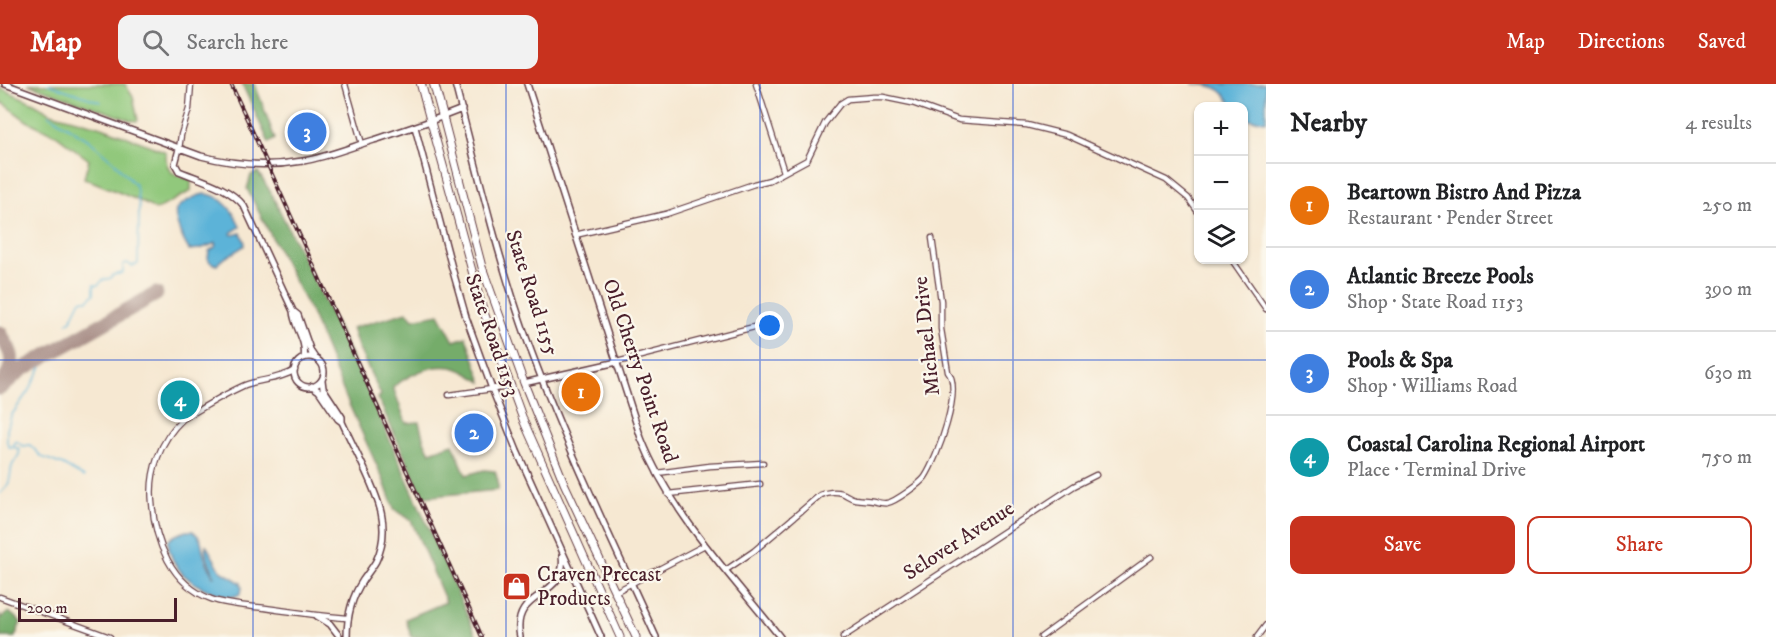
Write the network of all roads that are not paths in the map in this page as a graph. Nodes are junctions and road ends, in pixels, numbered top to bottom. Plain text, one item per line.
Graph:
1 (5, 84) edge
2 (191, 84) edge
3 (345, 84) edge
4 (421, 84) edge
5 (434, 84) edge
6 (455, 84) edge
7 (527, 84) edge
8 (756, 84) edge
9 (462, 109) junction
10 (443, 117) junction
11 (430, 122) junction
12 (415, 127) junction
13 (362, 144) junction
14 (179, 149) junction
15 (784, 172) junction
16 (1197, 210) edge
17 (575, 235) junction
18 (932, 238) dead end
19 (1235, 264) edge
20 (1266, 309) edge
21 (293, 311) junction
22 (758, 326) dead end
23 (304, 358) junction
24 (315, 359) junction
25 (617, 362) junction
26 (294, 370) junction
27 (322, 380) junction
28 (542, 380) junction
29 (524, 383) junction
30 (312, 386) junction
31 (511, 386) junction
32 (492, 389) junction
33 (449, 395) dead end
34 (342, 422) junction
35 (763, 463) dead end
36 (657, 473) junction
37 (1096, 475) dead end
38 (760, 484) dead end
39 (668, 494) junction
40 (560, 545) junction
41 (705, 545) junction
42 (1151, 557) dead end
43 (726, 570) junction
44 (632, 583) junction
45 (615, 592) junction
46 (0, 597) edge
47 (317, 616) junction
48 (347, 618) junction
49 (1266, 625) edge
50 (110, 637) edge
51 (340, 637) edge
52 (347, 637) edge
53 (520, 637) edge
54 (601, 637) edge
55 (620, 637) edge
56 (636, 637) edge
57 (656, 637) edge
58 (780, 637) edge
59 (843, 637) edge
60 (1041, 637) edge
61 (1257, 637) edge

1 - 14 street
2 - 14 street
3 - 13 street
4 - 11 highway
5 - 10 highway
6 - 9 street, State Road 1155
7 - 17 street, Old Cherry Point Road
8 - 15 street
9 - 10 street
9 - 28 street, State Road 1155
10 - 11 street
10 - 29 highway
11 - 12 street
11 - 31 highway
12 - 13 street
12 - 32 street, State Road 1153
13 - 14 street
14 - 21 street
15 - 16 street
15 - 17 street
17 - 25 street, Old Cherry Point Road
18 - 43 street, Michael Drive
19 - 20 street
21 - 23 street
21 - 24 street
22 - 25 street
23 - 24 street
23 - 26 street
24 - 27 street
25 - 28 street
25 - 36 street, Old Cherry Point Road
26 - 30 street
26 - 47 street
27 - 30 street
27 - 34 street
28 - 29 street
28 - 44 street, State Road 1155
29 - 45 highway
30 - 34 street
31 - 32 street
31 - 55 highway
32 - 33 street
32 - 40 street, State Road 1153
34 - 48 street
35 - 36 street
36 - 39 street, Old Cherry Point Road
37 - 59 street, Selover Avenue
38 - 39 street
39 - 41 street, Old Cherry Point Road
40 - 53 street, State Road 1153
40 - 54 street, State Road 1153
41 - 43 street, Old Cherry Point Road
41 - 44 street
42 - 60 street
43 - 58 street, Old Cherry Point Road
44 - 45 street
44 - 57 street, State Road 1155
45 - 56 highway
46 - 50 street
47 - 48 street
47 - 51 street
48 - 52 street
49 - 61 street

